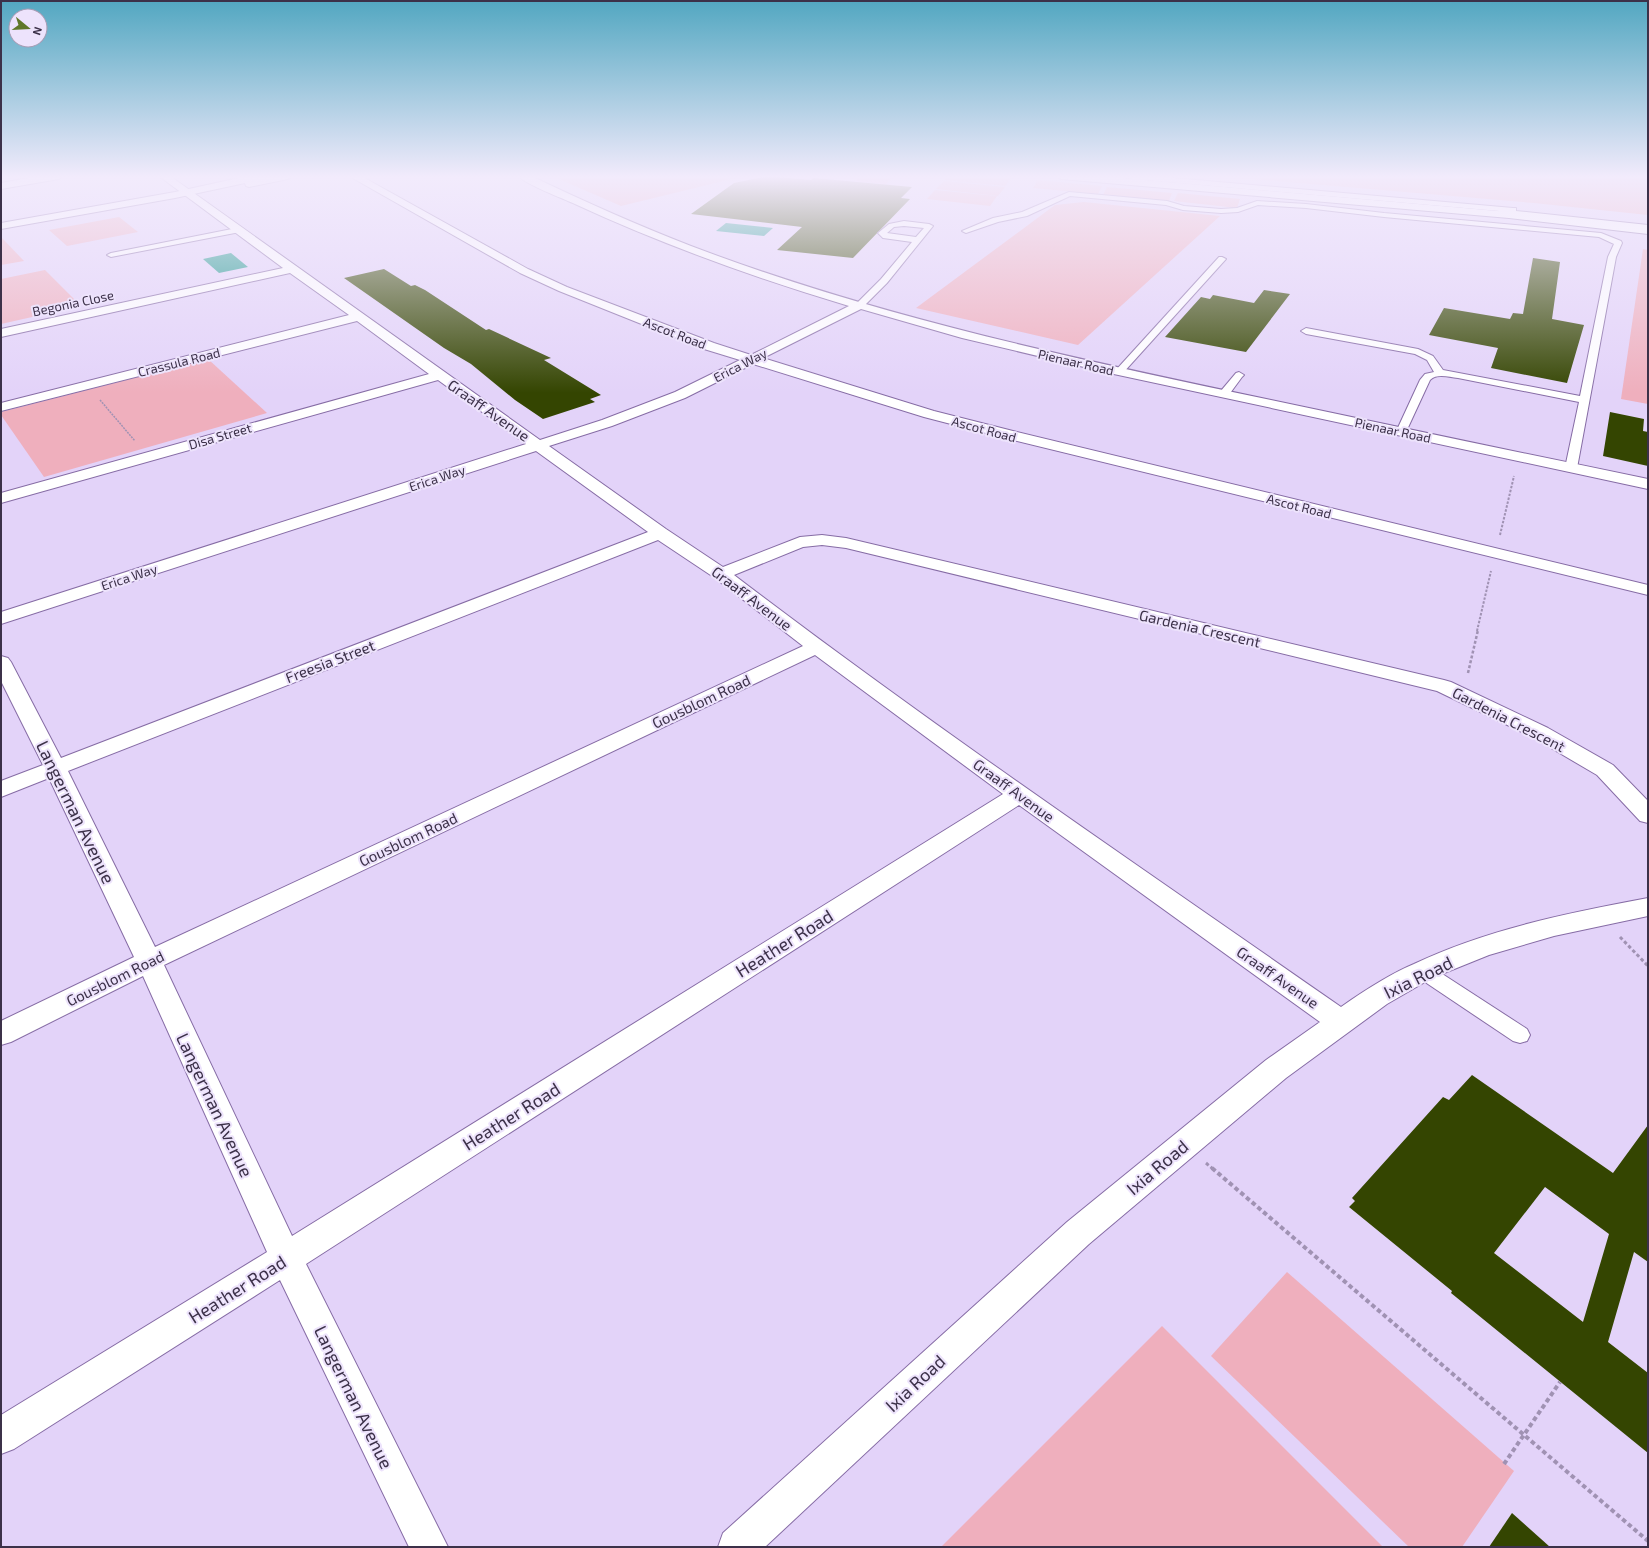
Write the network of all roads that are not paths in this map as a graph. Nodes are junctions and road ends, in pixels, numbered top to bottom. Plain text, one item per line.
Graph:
1 (145, 248) edge
2 (263, 248) edge
3 (483, 248) edge
4 (690, 248) edge
5 (910, 248) edge
6 (1616, 248) edge
7 (111, 255) dead end
8 (1222, 258) dead end
9 (292, 269) junction
10 (860, 305) junction
11 (358, 317) junction
12 (1306, 331) dead end
13 (1, 334) edge
14 (752, 360) junction
15 (1119, 372) junction
16 (1440, 373) junction
17 (439, 375) junction
18 (1239, 375) dead end
19 (1224, 394) junction
20 (1583, 400) junction
21 (1, 407) edge
22 (1401, 432) junction
23 (539, 445) junction
24 (1571, 468) junction
25 (1648, 484) edge
26 (1, 498) edge
27 (660, 533) junction
28 (721, 574) junction
29 (1648, 590) edge
30 (1, 618) edge
31 (816, 647) junction
32 (1, 662) edge
33 (56, 767) junction
34 (1, 789) edge
35 (1019, 794) junction
36 (1648, 815) edge
37 (1648, 907) edge
38 (149, 961) junction
39 (1423, 971) junction
40 (1340, 1022) junction
41 (1, 1034) edge
42 (1520, 1035) dead end
43 (286, 1258) junction
44 (1, 1436) edge
45 (428, 1547) edge
46 (737, 1547) edge

1 - 7 lane
2 - 9 street, Graaff Avenue
3 - 14 street, Ascot Road
4 - 10 street, Pienaar Road
5 - 10 lane
6 - 20 lane
8 - 15 lane
9 - 11 street, Graaff Avenue
9 - 13 street, Begonia Close
10 - 14 street, Erica Way
10 - 15 street, Pienaar Road
11 - 17 street, Graaff Avenue
11 - 21 street, Crassula Road
12 - 16 lane
14 - 23 street, Erica Way
14 - 29 street, Ascot Road
15 - 19 street, Pienaar Road
16 - 20 lane
16 - 22 lane
17 - 23 street, Graaff Avenue
17 - 26 street, Disa Street
18 - 19 lane
19 - 22 street, Pienaar Road
20 - 24 lane
22 - 24 street, Pienaar Road
23 - 27 street, Graaff Avenue
23 - 30 street, Erica Way
24 - 25 street, Pienaar Road
27 - 28 street, Graaff Avenue
27 - 33 street, Freesia Street
28 - 31 street, Graaff Avenue
28 - 36 street, Gardenia Crescent
31 - 35 street, Graaff Avenue
31 - 38 street, Gousblom Road
32 - 33 street, Langerman Avenue
33 - 34 street, Freesia Street
33 - 38 street, Langerman Avenue
35 - 40 street, Graaff Avenue
35 - 43 street, Heather Road
37 - 39 street, Ixia Road
38 - 41 street, Gousblom Road
38 - 43 street, Langerman Avenue
39 - 40 street, Ixia Road
39 - 42 lane
40 - 46 street, Ixia Road
43 - 44 street, Heather Road
43 - 45 street, Langerman Avenue

